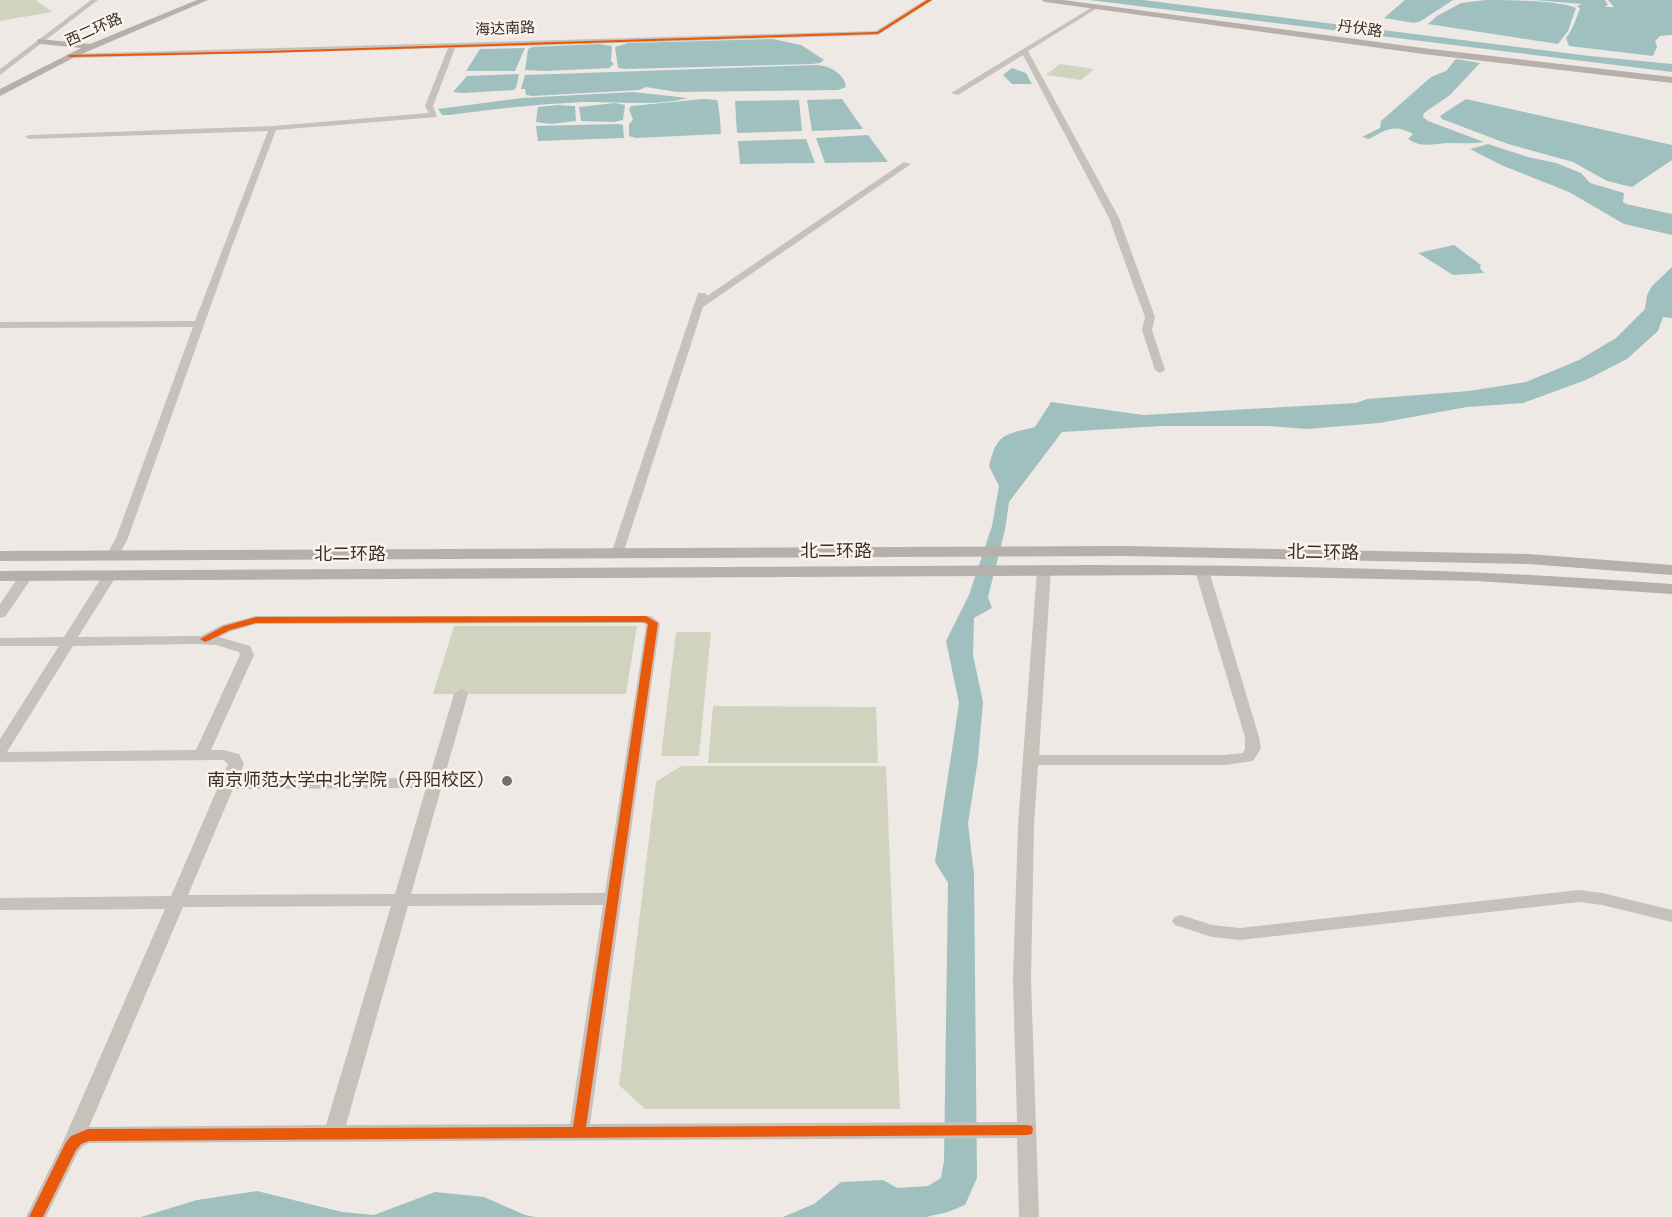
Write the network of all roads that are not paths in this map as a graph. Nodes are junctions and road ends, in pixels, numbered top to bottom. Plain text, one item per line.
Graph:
1 (95, 0) edge
2 (191, 0) edge
3 (204, 0) edge
4 (930, 0) edge
5 (1045, 0) edge
6 (1088, 3) edge
7 (41, 41) junction
8 (85, 46) junction
9 (452, 47) junction
10 (1024, 50) junction
11 (70, 56) junction
12 (0, 73) edge
13 (1672, 80) edge
14 (0, 86) edge
15 (0, 93) edge
16 (955, 93) dead end
17 (273, 128) junction
18 (29, 137) dead end
19 (907, 164) dead end
20 (200, 324) junction
21 (0, 325) edge
22 (1160, 370) dead end
23 (1209, 552) junction
24 (616, 554) junction
25 (0, 556) edge
26 (112, 556) junction
27 (1044, 570) junction
28 (1672, 570) edge
29 (1207, 571) junction
30 (609, 573) junction
31 (105, 575) junction
32 (0, 576) edge
33 (26, 576) junction
34 (1672, 590) edge
35 (0, 614) edge
36 (205, 639) junction
37 (0, 642) edge
38 (67, 642) junction
39 (461, 694) dead end
40 (0, 751) edge
41 (201, 755) junction
42 (0, 757) edge
43 (1030, 760) junction
44 (435, 783) junction
45 (228, 784) junction
46 (614, 899) junction
47 (402, 900) junction
48 (175, 902) junction
49 (0, 904) edge
50 (1672, 916) edge
51 (1181, 921) dead end
52 (1027, 1130) junction
53 (579, 1131) junction
54 (334, 1133) junction
55 (71, 1146) junction
56 (36, 1217) edge
57 (1029, 1217) edge

1 - 7 street
2 - 8 main road, 西二环路
3 - 8 main road, 西二环路
4 - 9 street, 海达南路
5 - 6 main road, 丹伏路
6 - 10 street
6 - 13 main road, 丹伏路
7 - 8 main road
7 - 12 street
8 - 11 main road, 西二环路
8 - 14 main road, 西二环路
9 - 11 street, 海达南路
9 - 17 street
10 - 16 street
10 - 22 street
11 - 15 main road, 西二环路
17 - 18 street
17 - 20 street
19 - 24 street
20 - 21 street
20 - 26 street
23 - 24 main road, 北二环路
23 - 28 main road, 北二环路
23 - 29 main road
24 - 26 main road, 北二环路
24 - 30 main road
25 - 26 main road, 北二环路
26 - 31 main road
27 - 29 main road, 北二环路
27 - 30 main road, 北二环路
27 - 43 street
29 - 34 main road, 北二环路
29 - 43 street
30 - 31 main road, 北二环路
31 - 33 main road, 北二环路
31 - 38 street
32 - 33 main road, 北二环路
33 - 35 street
36 - 38 street
36 - 41 street
36 - 46 street
37 - 38 street
38 - 40 street
39 - 44 street
41 - 42 street
41 - 45 street
43 - 52 street
44 - 45 street
44 - 47 street
45 - 48 street
46 - 47 street
46 - 53 street
47 - 48 street
47 - 54 street
48 - 49 street
48 - 55 street
50 - 51 street
52 - 53 street
52 - 57 street
53 - 54 street
54 - 55 street
55 - 56 street

